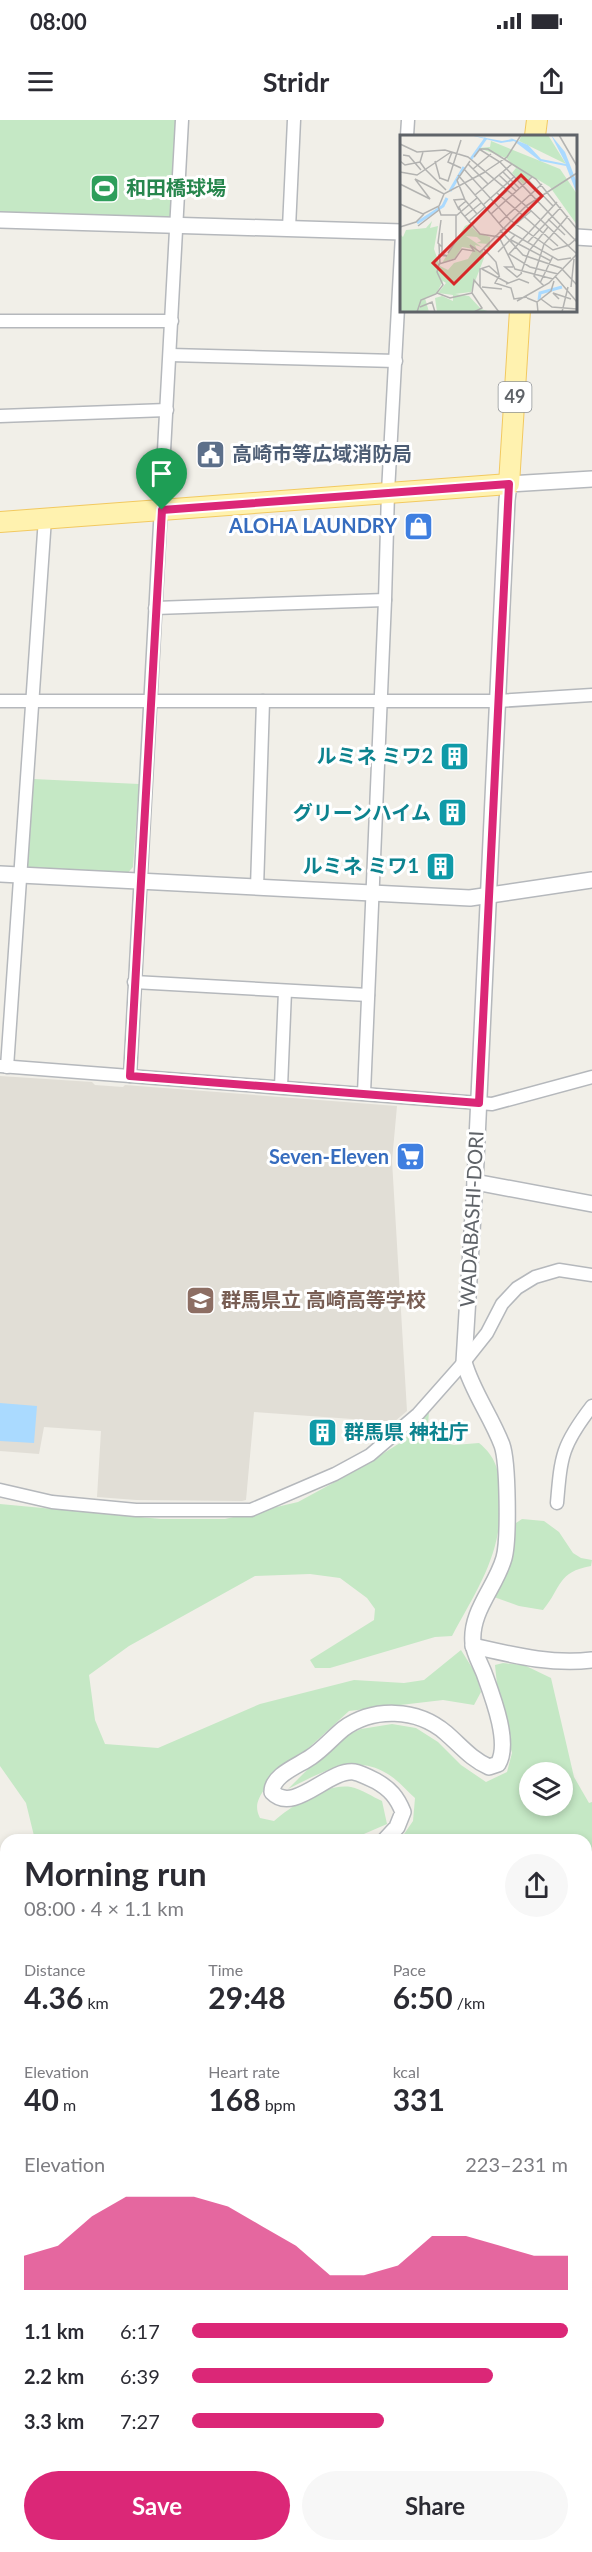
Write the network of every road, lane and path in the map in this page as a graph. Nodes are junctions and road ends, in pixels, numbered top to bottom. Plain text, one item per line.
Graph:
1 (182, 120) edge
2 (294, 120) edge
3 (408, 120) edge
4 (537, 120) edge
5 (407, 135) edge
6 (535, 135) edge
7 (0, 220) edge
8 (177, 225) junction
9 (290, 228) junction
10 (400, 233) edge
11 (577, 237) edge
12 (592, 238) edge
13 (400, 276) edge
14 (520, 312) edge
15 (0, 321) edge
16 (172, 321) junction
17 (170, 355) junction
18 (396, 361) junction
19 (167, 410) junction
20 (0, 416) edge
21 (592, 479) edge
22 (509, 484) junction
23 (388, 492) junction
24 (162, 510) junction
25 (45, 518) junction
26 (0, 522) edge
27 (385, 600) junction
28 (155, 608) junction
29 (592, 695) edge
30 (0, 701) edge
31 (33, 701) junction
32 (150, 701) junction
33 (263, 701) junction
34 (380, 701) junction
35 (498, 701) junction
36 (0, 874) edge
37 (21, 875) junction
38 (592, 880) edge
39 (140, 882) junction
40 (257, 888) junction
41 (372, 895) junction
42 (488, 895) junction
43 (134, 982) junction
44 (285, 991) junction
45 (368, 995) junction
46 (4, 1067) edge
47 (130, 1076) junction
48 (592, 1077) edge
49 (281, 1087) junction
50 (364, 1093) junction
51 (479, 1103) junction
52 (475, 1182) junction
53 (592, 1204) edge
54 (592, 1275) edge
55 (464, 1362) junction
56 (592, 1406) edge
57 (0, 1490) edge
58 (557, 1503) dead end
59 (473, 1646) junction
60 (592, 1660) edge
61 (391, 1834) edge

1 - 8 street
2 - 9 street
3 - 5 street
4 - 6 main road
7 - 8 street
8 - 9 street
8 - 16 street
9 - 10 street
11 - 12 street
13 - 18 street
14 - 22 main road, WADABASHI-DORI / 49
15 - 16 street
16 - 17 street
17 - 18 street
17 - 19 street
18 - 23 street
19 - 20 street
19 - 24 street
21 - 22 street
22 - 23 main road
22 - 35 street, WADABASHI-DORI
23 - 24 main road
23 - 27 street
24 - 25 main road
24 - 28 street
25 - 26 main road
25 - 31 street
27 - 28 street
27 - 34 street
28 - 32 street
29 - 35 street
30 - 31 street
31 - 32 street
31 - 37 street
32 - 33 street
32 - 39 street
33 - 34 street
33 - 40 street
34 - 35 street
34 - 41 street
35 - 42 street, WADABASHI-DORI
36 - 37 street
37 - 39 street
37 - 46 street
38 - 42 street
39 - 40 street
39 - 43 street
40 - 41 street
41 - 42 street
41 - 45 street
42 - 51 street, WADABASHI-DORI
43 - 44 street
43 - 47 street
44 - 45 street
44 - 49 street
45 - 50 street
46 - 47 street
47 - 49 street
48 - 51 street
49 - 50 street
50 - 51 street
51 - 52 street, WADABASHI-DORI
52 - 53 street
52 - 55 street, WADABASHI-DORI
54 - 55 street
55 - 57 street
55 - 59 street, WADABASHI-DORI
56 - 58 street
59 - 60 street
59 - 61 street

